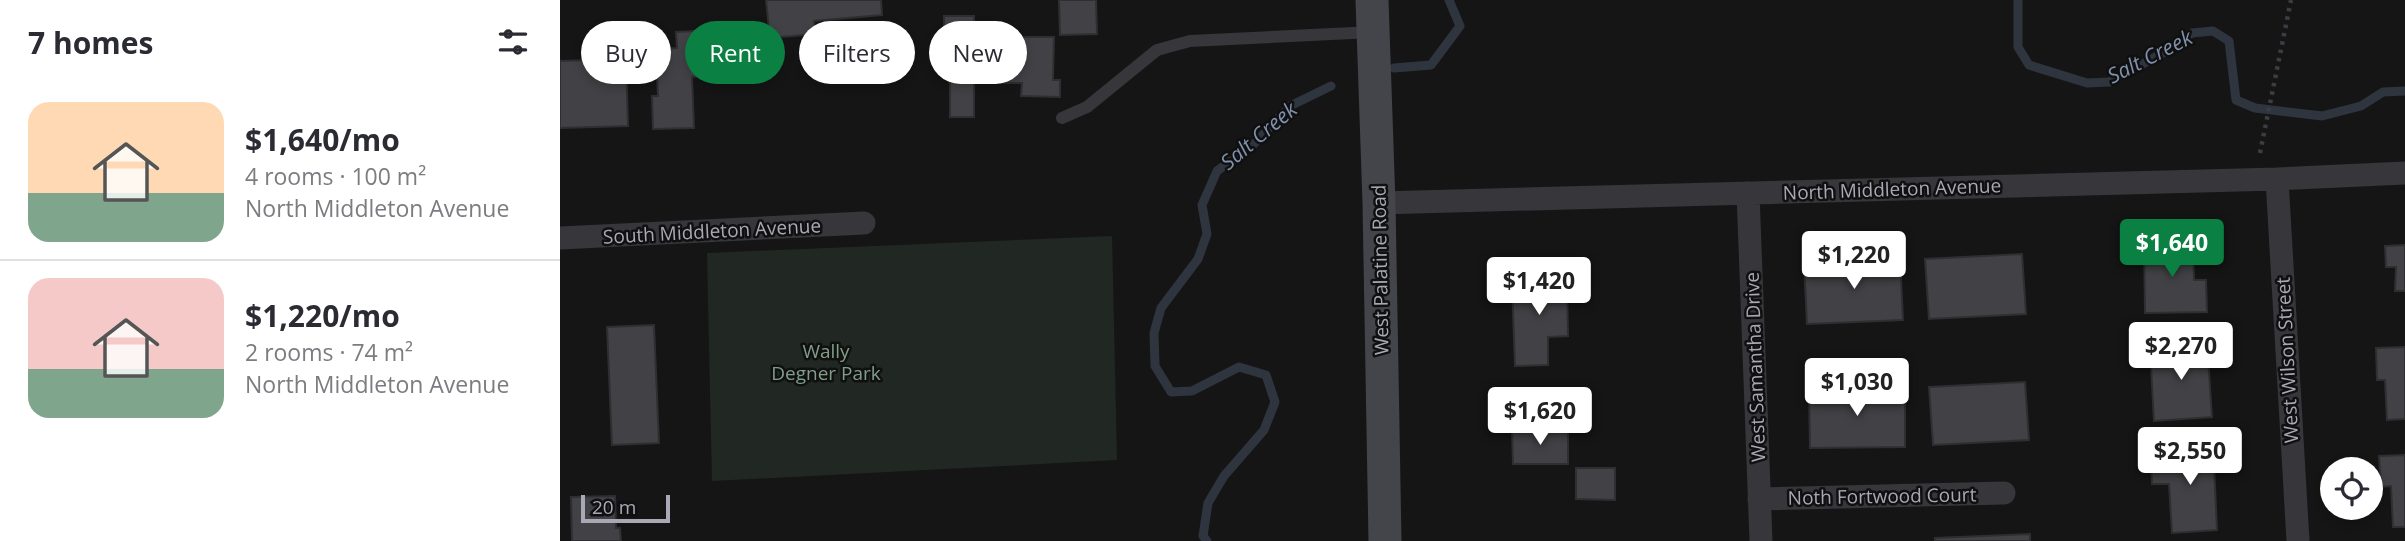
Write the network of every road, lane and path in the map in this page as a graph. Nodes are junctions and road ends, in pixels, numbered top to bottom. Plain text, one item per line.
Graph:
1 (2291, 0) edge
2 (1373, 16) edge
3 (1062, 118) dead end
4 (2265, 130) dead end
5 (2405, 173) edge
6 (2277, 179) junction
7 (1748, 193) junction
8 (1379, 203) junction
9 (864, 223) dead end
10 (560, 238) edge
11 (2004, 493) dead end
12 (1759, 499) junction
13 (1385, 541) edge
14 (1761, 541) edge
15 (2298, 541) edge

1 - 4 path
2 - 3 lane
2 - 8 main road, West Palatine Road
5 - 6 street, North Middleton Avenue
6 - 7 street, North Middleton Avenue
6 - 15 street, West Wilson Street
7 - 8 street, North Middleton Avenue
7 - 12 street, West Samantha Drive
8 - 13 main road, West Palatine Road
9 - 10 street, South Middleton Avenue
11 - 12 street, Noth Fortwood Court
12 - 14 street, West Samantha Drive

